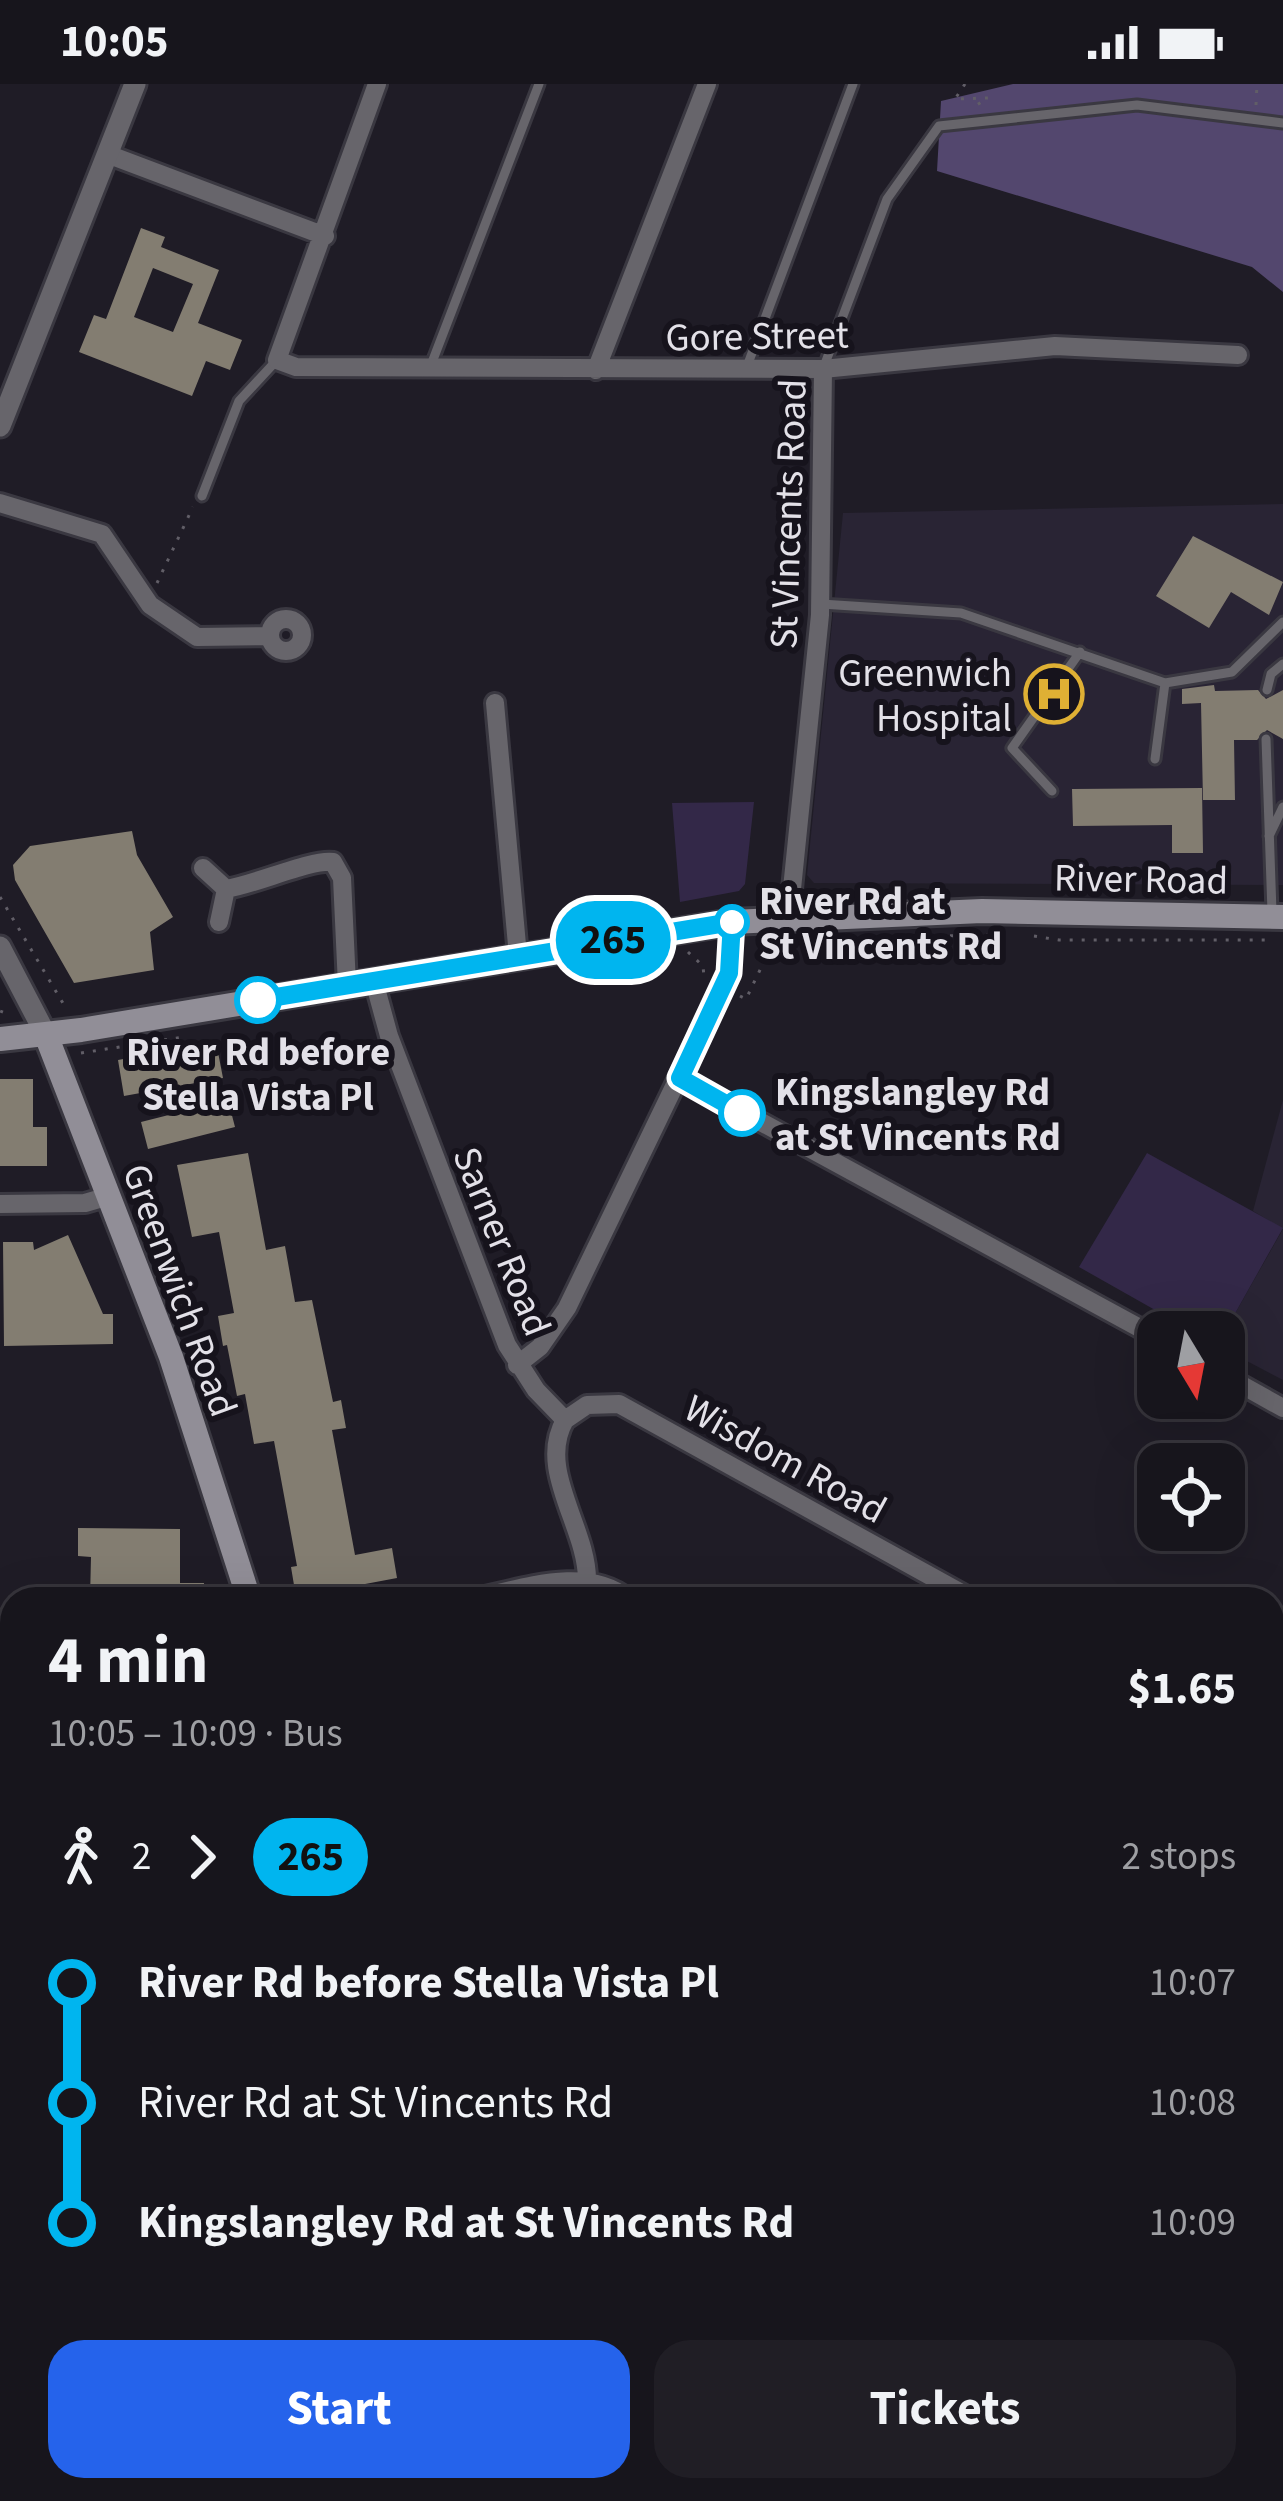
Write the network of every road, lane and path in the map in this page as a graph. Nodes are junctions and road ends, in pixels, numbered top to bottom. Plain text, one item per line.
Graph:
1 (135, 84) edge
2 (377, 84) edge
3 (539, 84) edge
4 (707, 84) edge
5 (853, 84) edge
6 (965, 84) edge
7 (1257, 84) edge
8 (1256, 119) junction
9 (1283, 123) edge
10 (939, 126) junction
11 (107, 154) junction
12 (325, 236) junction
13 (1238, 355) dead end
14 (278, 360) junction
15 (746, 369) junction
16 (823, 369) junction
17 (429, 370) junction
18 (596, 370) junction
19 (0, 426) edge
20 (202, 496) joint
21 (0, 503) edge
22 (162, 580) dead end
23 (821, 604) junction
24 (1283, 622) edge
25 (267, 636) dead end
26 (1080, 652) junction
27 (1283, 664) edge
28 (1165, 683) junction
29 (1267, 690) dead end
30 (495, 704) dead end
31 (1266, 740) dead end
32 (1155, 759) dead end
33 (1052, 791) dead end
34 (1283, 807) edge
35 (1266, 841) junction
36 (203, 868) dead end
37 (226, 889) junction
38 (0, 897) edge
39 (220, 922) dead end
40 (732, 922) junction
41 (1279, 925) edge
42 (786, 929) junction
43 (1005, 934) dead end
44 (1020, 934) dead end
45 (927, 936) dead end
46 (0, 947) edge
47 (679, 951) dead end
48 (518, 956) junction
49 (374, 981) junction
50 (347, 985) junction
51 (722, 989) junction
52 (46, 1035) junction
53 (0, 1039) edge
54 (77, 1043) junction
55 (680, 1078) junction
56 (109, 1196) junction
57 (0, 1204) edge
58 (1137, 1327) edge
59 (517, 1365) junction
60 (1245, 1387) edge
61 (1283, 1408) edge
62 (565, 1420) junction
63 (587, 1581) junction
64 (245, 1587) edge
65 (548, 1587) edge
66 (601, 1587) edge
67 (951, 1587) edge

1 - 11 street
2 - 12 street
3 - 17 lane
4 - 18 street
5 - 15 lane
6 - 10 path
7 - 8 path
8 - 9 lane
8 - 10 lane
10 - 16 lane, St Vincents Road
11 - 12 street
11 - 19 street
12 - 14 street
13 - 16 street, Gore Street
14 - 17 street, Gore Street
14 - 20 lane
15 - 16 street, Gore Street
15 - 18 street, Gore Street
16 - 23 street, St Vincents Road
17 - 18 street, Gore Street
20 - 22 path
21 - 25 street
23 - 26 lane
23 - 42 street, St Vincents Road
24 - 28 lane
26 - 28 lane
26 - 33 lane
27 - 29 lane
28 - 32 lane
30 - 48 street
31 - 35 lane
34 - 35 lane
35 - 41 lane
36 - 37 street
37 - 39 street
37 - 50 street
38 - 54 path
40 - 42 main road, River Road
40 - 48 main road, River Road
40 - 51 street
41 - 42 main road, River Road
41 - 44 path
42 - 51 path
43 - 45 path
46 - 52 street, Greenwich Road
47 - 51 path
48 - 49 main road, River Road
49 - 50 main road, River Road
49 - 59 street, Sarner Road
50 - 54 main road, River Road
51 - 55 street
52 - 53 main road, River Road
52 - 54 main road, River Road
52 - 56 main road, Greenwich Road
55 - 58 street
55 - 59 street
56 - 57 street
56 - 64 main road, Greenwich Road
59 - 62 street, Sarner Road
60 - 61 street
62 - 63 street
62 - 67 street, Wisdom Road
63 - 65 street
63 - 66 street

